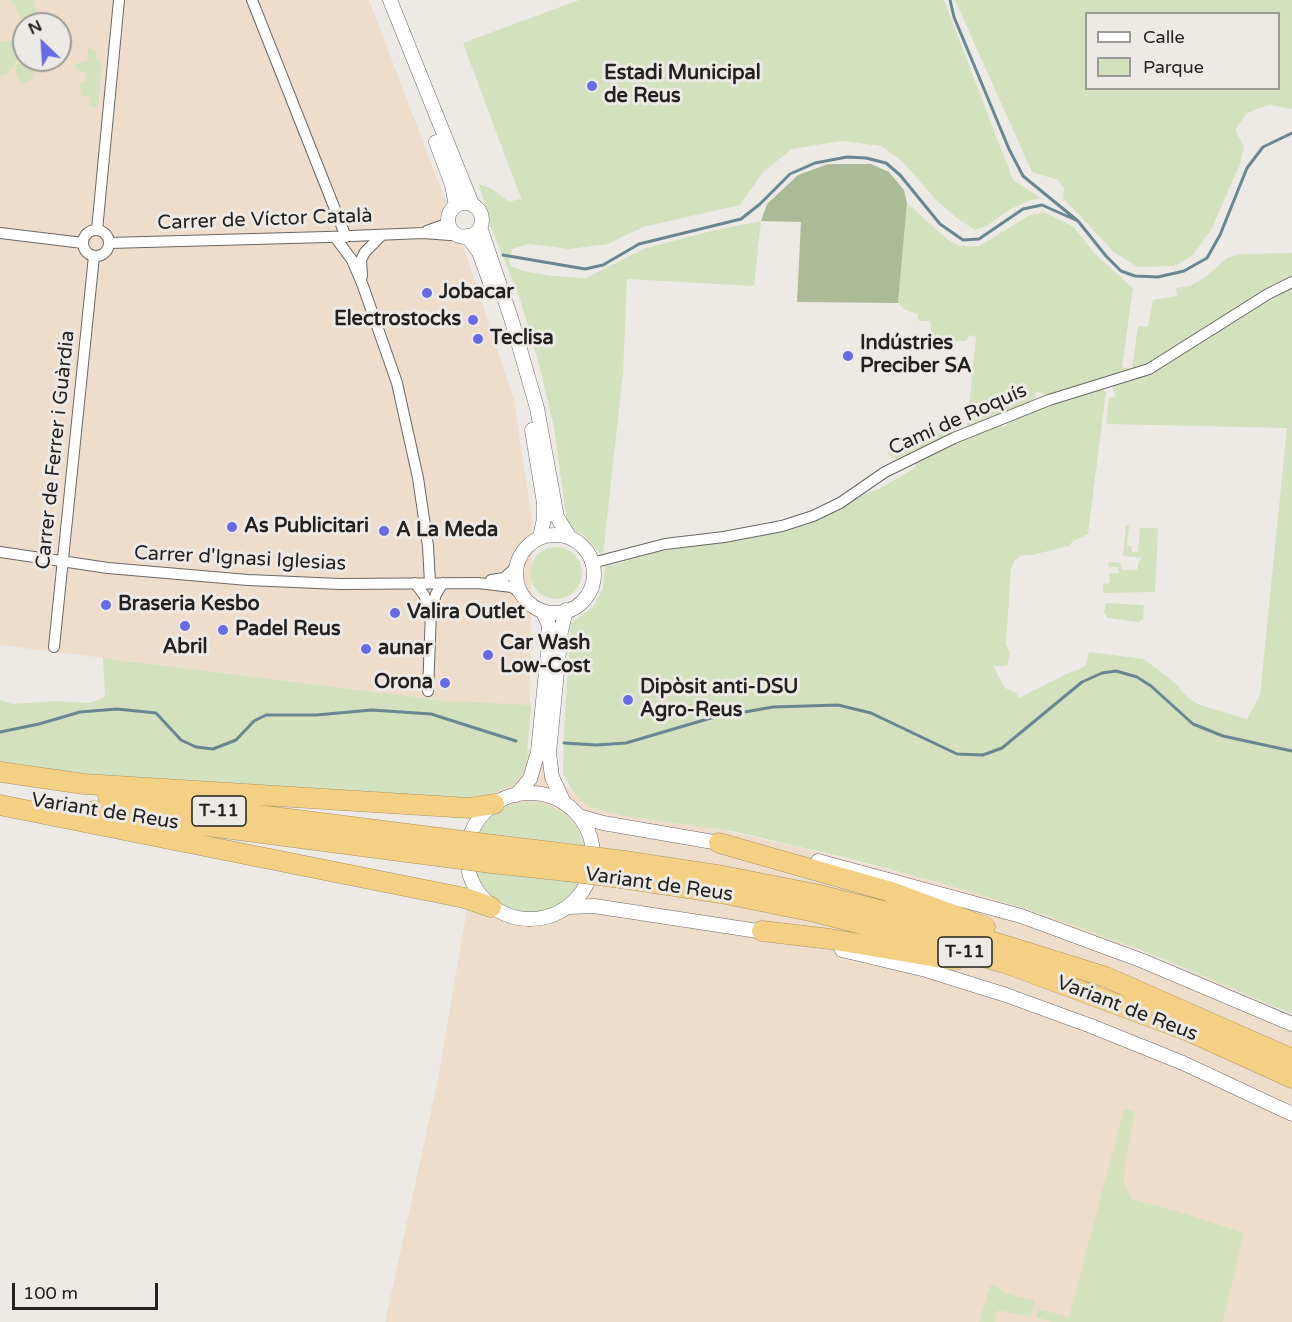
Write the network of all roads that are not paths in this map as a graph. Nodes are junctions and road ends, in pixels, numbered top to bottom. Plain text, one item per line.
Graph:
1 (119, 0) edge
2 (252, 0) edge
3 (382, 0) edge
4 (390, 0) edge
5 (472, 204) junction
6 (456, 206) junction
7 (449, 223) junction
8 (480, 227) junction
9 (96, 230) junction
10 (0, 233) edge
11 (423, 233) junction
12 (382, 235) junction
13 (466, 236) junction
14 (341, 237) junction
15 (83, 243) junction
16 (109, 243) junction
17 (94, 256) junction
18 (1292, 282) edge
19 (363, 286) junction
20 (540, 537) junction
21 (570, 538) junction
22 (0, 552) edge
23 (518, 561) junction
24 (62, 562) junction
25 (592, 562) junction
26 (415, 583) junction
27 (430, 583) junction
28 (443, 583) junction
29 (478, 583) junction
30 (524, 596) junction
31 (566, 610) junction
32 (431, 612) junction
33 (543, 612) junction
34 (54, 647) dead end
35 (428, 691) dead end
36 (0, 772) edge
37 (0, 778) edge
38 (0, 795) edge
39 (516, 795) junction
40 (564, 803) junction
41 (494, 804) junction
42 (0, 805) edge
43 (579, 816) junction
44 (719, 843) junction
45 (438, 847) junction
46 (623, 869) junction
47 (492, 907) junction
48 (568, 907) junction
49 (762, 931) junction
50 (1106, 977) junction
51 (1119, 1005) junction
52 (1292, 1024) edge
53 (1292, 1059) edge
54 (1292, 1078) edge
55 (1292, 1114) edge

1 - 9 street
2 - 14 street
3 - 6 street
4 - 5 street
5 - 6 street
5 - 8 street
6 - 7 street
7 - 11 street, Carrer de Víctor Català
7 - 13 street
8 - 13 street
8 - 21 street
9 - 15 street
9 - 16 street
10 - 15 street
11 - 12 street, Carrer de Víctor Català
11 - 13 street, Carrer de Víctor Català
12 - 14 street, Carrer de Víctor Català
12 - 19 street
13 - 20 street
14 - 16 street, Carrer de Víctor Català
14 - 19 street
15 - 17 street
16 - 17 street
17 - 24 street, Carrer de Ferrer i Guàrdia
18 - 25 street, Camí de Roquís
19 - 27 street
20 - 21 street
20 - 23 street
21 - 25 street
22 - 24 street, Carrer d'Ignasi Iglesias
23 - 29 street, Carrer d'Ignasi Iglesias
23 - 30 street
24 - 26 street, Carrer d'Ignasi Iglesias
24 - 34 street, Carrer de Ferrer i Guàrdia
25 - 31 street
26 - 27 street, Carrer d'Ignasi Iglesias
26 - 32 street
27 - 28 street, Carrer d'Ignasi Iglesias
28 - 29 street, Carrer d'Ignasi Iglesias
28 - 32 street
29 - 30 street, Carrer d'Ignasi Iglesias
30 - 33 street
31 - 33 street
31 - 40 street
32 - 35 street
33 - 39 street
36 - 41 highway
37 - 45 highway, Variant de Reus / T-11
38 - 45 highway, Variant de Reus / T-11
39 - 40 street
39 - 41 street
40 - 43 street
41 - 47 street
42 - 47 highway
43 - 44 street
43 - 48 street
44 - 50 highway
44 - 52 street
45 - 46 highway, Variant de Reus / T-11, bridge
46 - 50 highway, Variant de Reus / T-11
46 - 51 highway, Variant de Reus / T-11
47 - 48 street
48 - 49 street
49 - 51 highway
49 - 55 street
50 - 53 highway, Variant de Reus / T-11
51 - 54 highway, Variant de Reus / T-11

